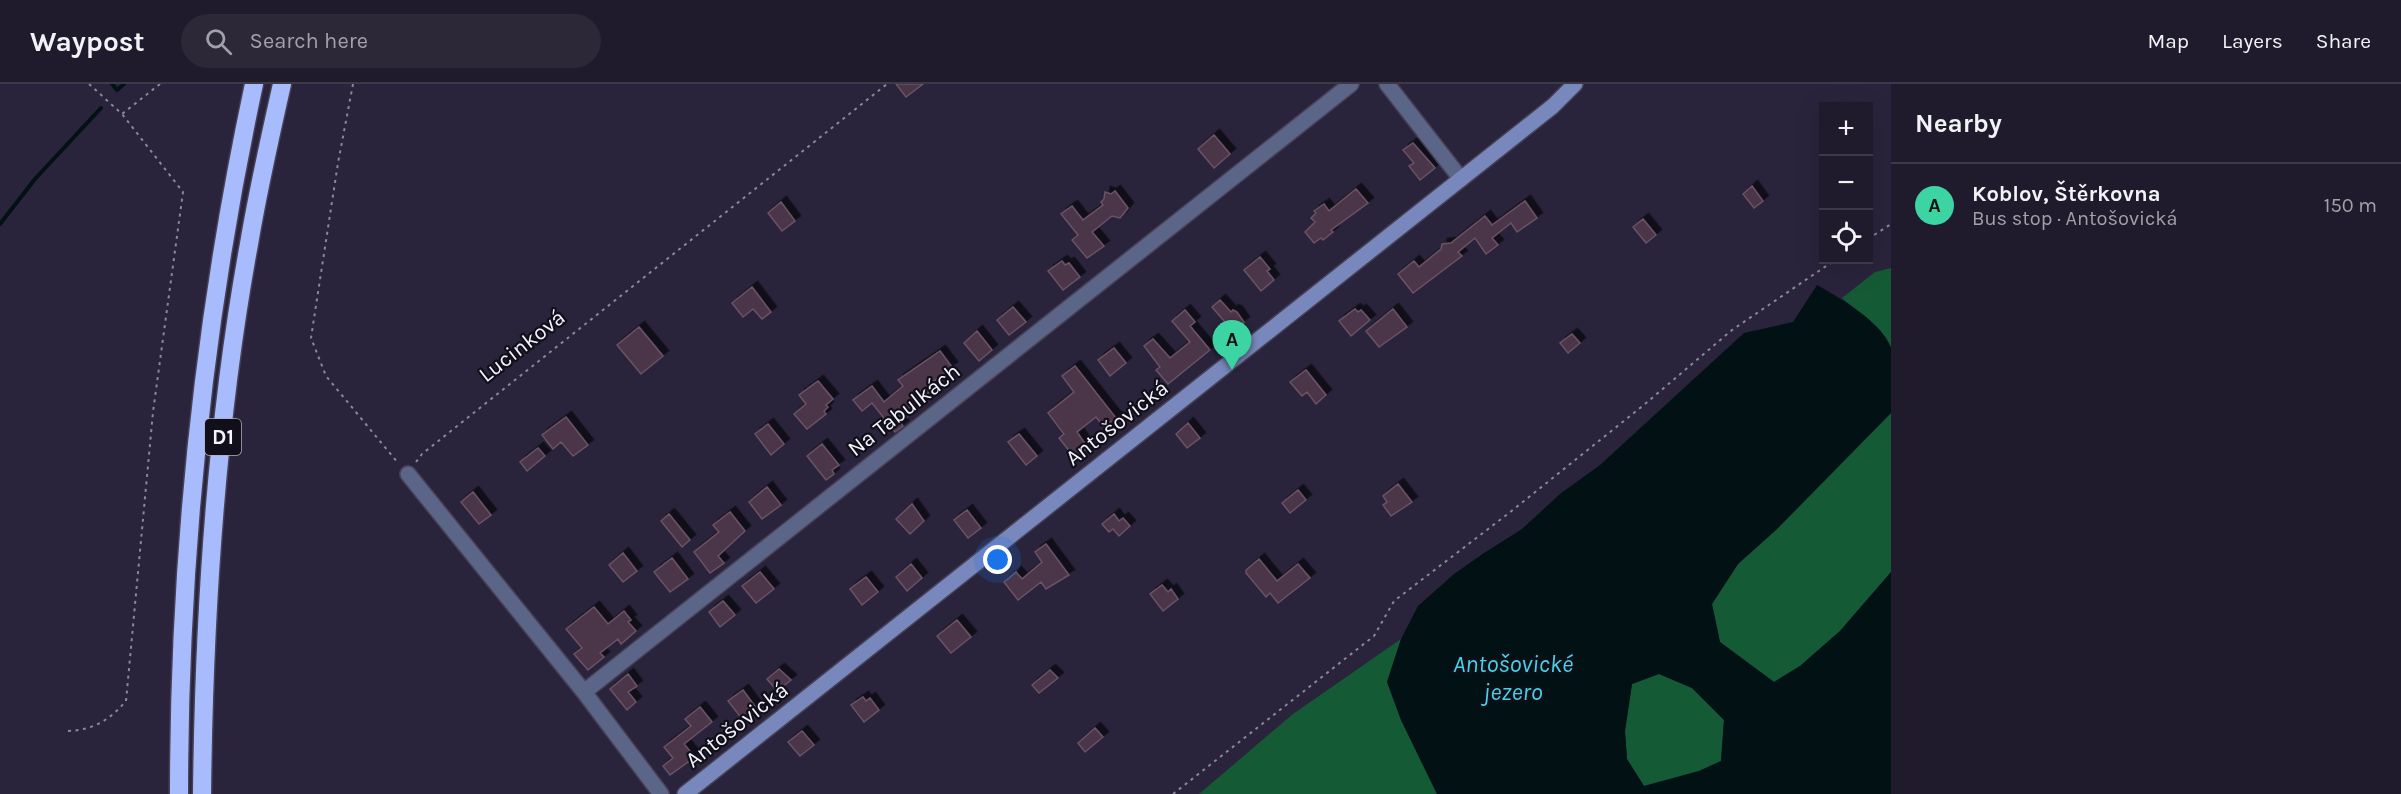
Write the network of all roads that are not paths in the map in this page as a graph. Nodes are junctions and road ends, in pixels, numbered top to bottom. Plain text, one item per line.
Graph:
1 (254, 84) edge
2 (282, 84) edge
3 (1351, 84) edge
4 (1387, 84) edge
5 (1575, 84) edge
6 (1461, 179) junction
7 (408, 474) road end
8 (584, 692) junction
9 (179, 794) edge
10 (202, 794) edge
11 (661, 794) edge
12 (685, 794) edge

1 - 9 highway, D1
2 - 10 highway, D1
3 - 8 street, Na Tabulkách
4 - 6 street
5 - 6 street, Antošovická
6 - 12 street, Antošovická
7 - 8 street
8 - 11 street

